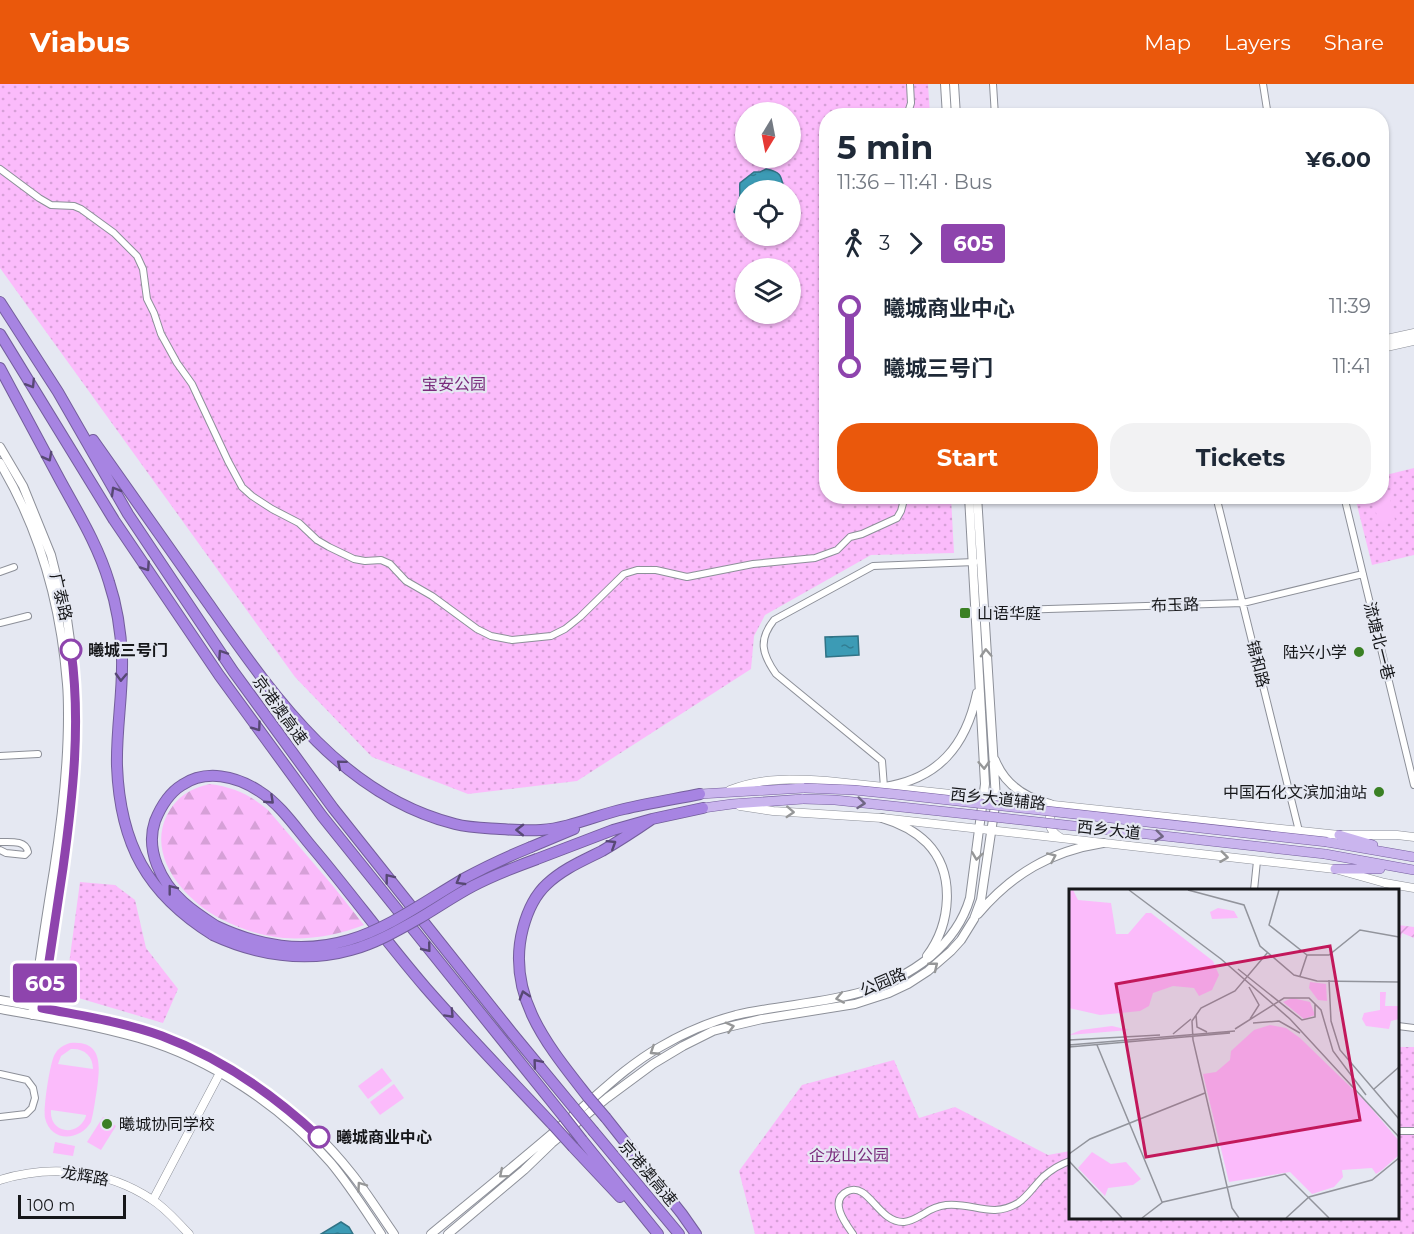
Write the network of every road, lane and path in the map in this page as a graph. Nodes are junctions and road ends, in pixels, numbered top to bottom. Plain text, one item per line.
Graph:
1 (910, 84) edge
2 (945, 84) edge
3 (954, 84) edge
4 (993, 84) edge
5 (1263, 84) edge
6 (909, 108) edge
7 (946, 108) edge
8 (956, 108) edge
9 (994, 108) edge
10 (1267, 108) edge
11 (0, 169) edge
12 (0, 302) edge
13 (1414, 333) edge
14 (0, 334) edge
15 (1389, 338) edge
16 (1414, 341) edge
17 (1389, 346) edge
18 (0, 368) edge
19 (58, 392) junction
20 (0, 447) edge
21 (0, 463) edge
22 (903, 504) edge
23 (970, 504) edge
24 (978, 504) edge
25 (1218, 504) edge
26 (1346, 504) edge
27 (977, 562) junction
28 (14, 567) dead end
29 (0, 572) edge
30 (1363, 574) junction
31 (1243, 603) junction
32 (984, 610) junction
33 (28, 616) dead end
34 (0, 623) edge
35 (979, 681) junction
36 (992, 753) junction
37 (38, 754) dead end
38 (0, 756) edge
39 (1414, 785) edge
40 (884, 787) junction
41 (920, 791) junction
42 (726, 792) junction
43 (700, 794) joint
44 (984, 798) junction
45 (996, 799) junction
46 (732, 804) junction
47 (1050, 804) junction
48 (1060, 806) junction
49 (703, 808) joint
50 (624, 809) junction
51 (882, 818) junction
52 (652, 819) junction
53 (912, 821) junction
54 (980, 829) junction
55 (991, 830) junction
56 (1299, 831) junction
57 (1340, 835) junction
58 (1414, 837) edge
59 (1063, 838) junction
60 (0, 842) edge
61 (1103, 843) junction
62 (0, 850) edge
63 (1412, 856) edge
64 (1257, 861) junction
65 (1335, 869) junction
66 (1410, 870) edge
67 (1414, 888) edge
68 (1254, 889) edge
69 (974, 919) junction
70 (214, 931) junction
71 (921, 963) junction
72 (0, 1000) edge
73 (0, 1009) edge
74 (37, 1011) junction
75 (1399, 1026) edge
76 (1414, 1028) edge
77 (222, 1069) junction
78 (0, 1074) edge
79 (0, 1117) edge
80 (578, 1144) junction
81 (1069, 1162) edge
82 (0, 1180) edge
83 (153, 1200) junction
84 (655, 1230) edge
85 (394, 1233) edge
86 (189, 1234) edge
87 (381, 1234) edge
88 (431, 1234) edge
89 (448, 1234) edge
90 (679, 1234) edge
91 (696, 1234) edge
92 (853, 1234) edge

1 - 6 street
2 - 7 main road
3 - 8 main road
4 - 9 street
5 - 10 street
11 - 22 street
12 - 19 highway, 京港澳高速
13 - 15 street
14 -> 80 highway, 京港澳高速, bridge
16 - 17 street
18 -> 70 highway
50 -> 19 highway
90 -> 19 highway, 京港澳高速, bridge
20 - 74 main road, 广泰路
21 - 74 main road, 广泰路
23 - 27 main road, 公园路
24 - 27 main road, 公园路
25 - 31 street, 锦和路
26 - 30 street, 流塘北一巷
27 - 32 main road, 公园路
27 - 35 main road, 公园路
27 - 40 street
28 - 29 street
30 - 31 street, 布玉路
30 - 39 street, 流塘北一巷
31 - 32 street, 布玉路
31 - 56 street, 锦和路
36 -> 32 main road, 公园路
33 - 34 street
35 - 40 main road
35 -> 44 main road, 公园路
36 - 45 main road, 公园路
36 - 47 main road
37 - 38 street
40 - 41 street, 西乡大道辅路
40 - 42 street, 西乡大道辅路
41 - 44 street, 西乡大道辅路
41 - 53 street
42 - 43 main road, 西乡大道
42 - 63 main road, 西乡大道, bridge
43 - 50 highway
44 - 45 street, 西乡大道辅路
44 - 54 main road, 公园路
45 - 47 street, 西乡大道辅路
45 - 55 main road, 公园路
46 - 49 main road, 西乡大道
46 -> 51 street, 西乡大道辅路
46 -> 66 main road, 西乡大道, bridge
47 - 48 street, 西乡大道辅路
48 - 56 street, 西乡大道辅路
48 - 59 street
49 - 52 highway
50 -> 70 highway, bridge
51 - 53 street, 西乡大道辅路
51 - 71 main road
52 - 70 highway, bridge
91 -> 52 highway, bridge
53 - 54 street, 西乡大道辅路
54 - 55 street, 西乡大道辅路
54 -> 71 main road, 公园路
55 - 59 street, 西乡大道辅路
55 - 69 main road, 公园路
56 - 57 street, 西乡大道辅路
57 - 58 street, 西乡大道辅路
57 - 63 main road
59 - 61 street, 西乡大道辅路
60 - 62 street
61 -> 64 street, 西乡大道辅路
69 -> 61 main road
64 - 65 street, 西乡大道辅路
64 - 68 street
65 - 66 main road
65 - 67 street, 西乡大道辅路
89 -> 69 main road, 公园路
70 -> 80 highway, bridge
71 -> 88 main road, 公园路
72 - 74 main road
73 - 74 main road
74 - 77 main road
75 - 76 street
77 - 83 street
85 -> 77 main road
77 - 87 main road
78 - 79 street
80 - 84 highway, 京港澳高速
81 - 92 street
82 - 83 street, 龙辉路
83 - 86 street, 龙辉路

